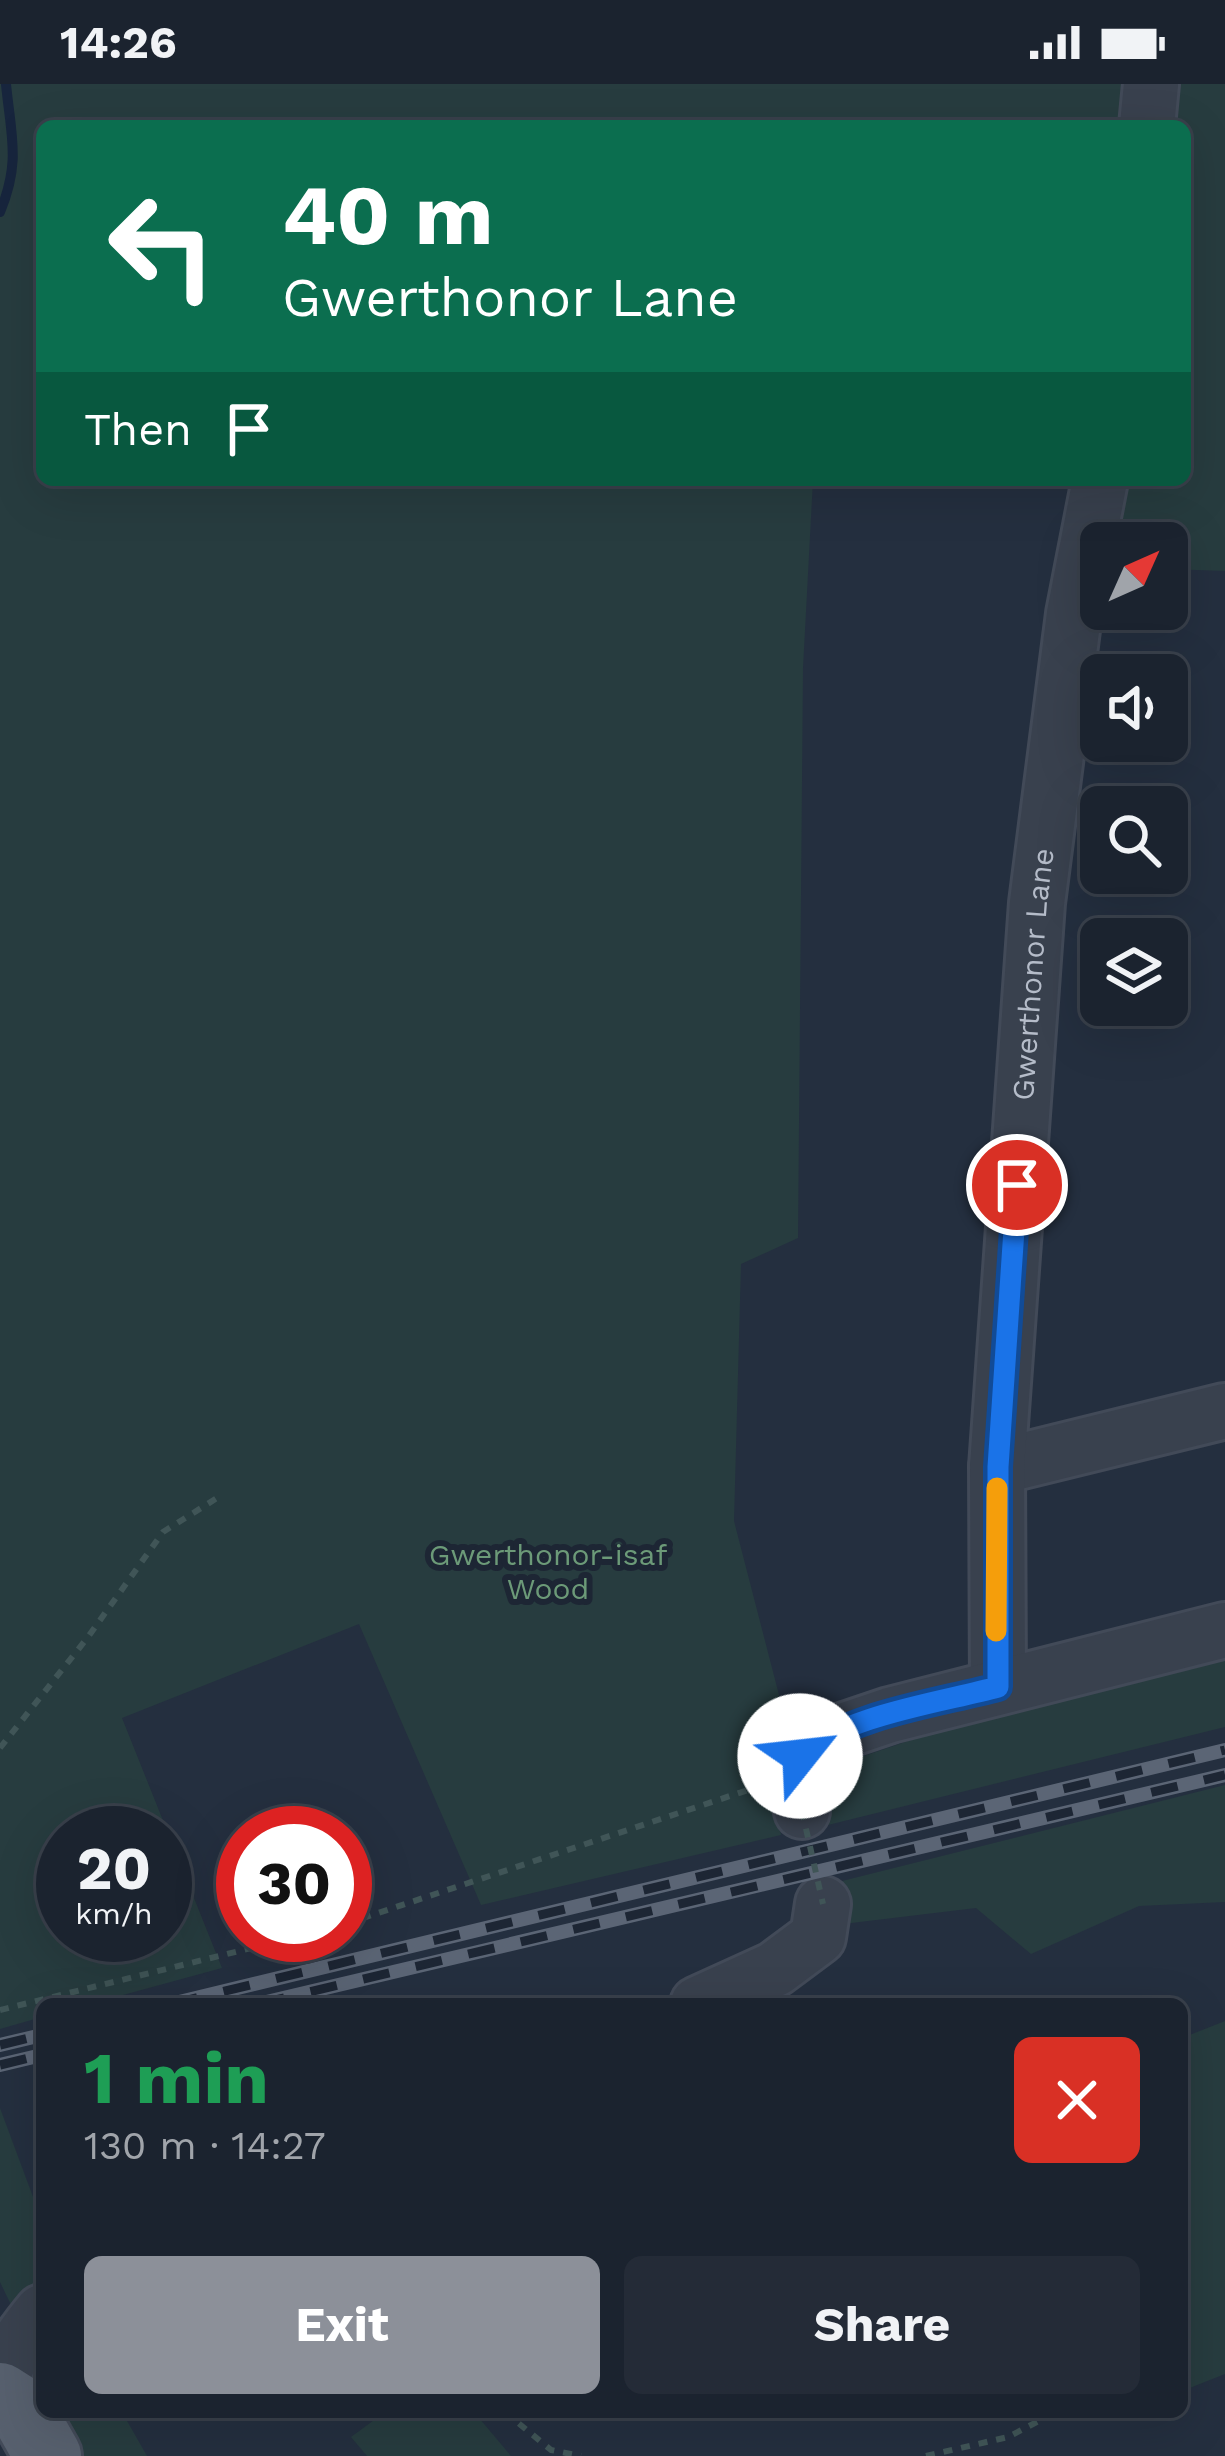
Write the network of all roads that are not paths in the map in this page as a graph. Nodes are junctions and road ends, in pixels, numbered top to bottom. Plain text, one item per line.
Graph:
1 (1151, 84) edge
2 (1148, 120) edge
3 (1099, 486) edge
4 (1225, 1411) edge
5 (998, 1467) junction
6 (1225, 1630) edge
7 (998, 1687) junction
8 (798, 1793) road end
9 (824, 1904) road end
10 (710, 1998) edge
11 (36, 2319) edge
12 (0, 2386) edge
13 (0, 2396) edge
14 (48, 2456) edge

1 - 2 street
3 - 5 street, Gwerthonor Lane
4 - 5 street
5 - 7 street, Gwerthonor Lane
6 - 7 street
7 - 8 street
9 - 10 street
11 - 12 street
13 - 14 main road

